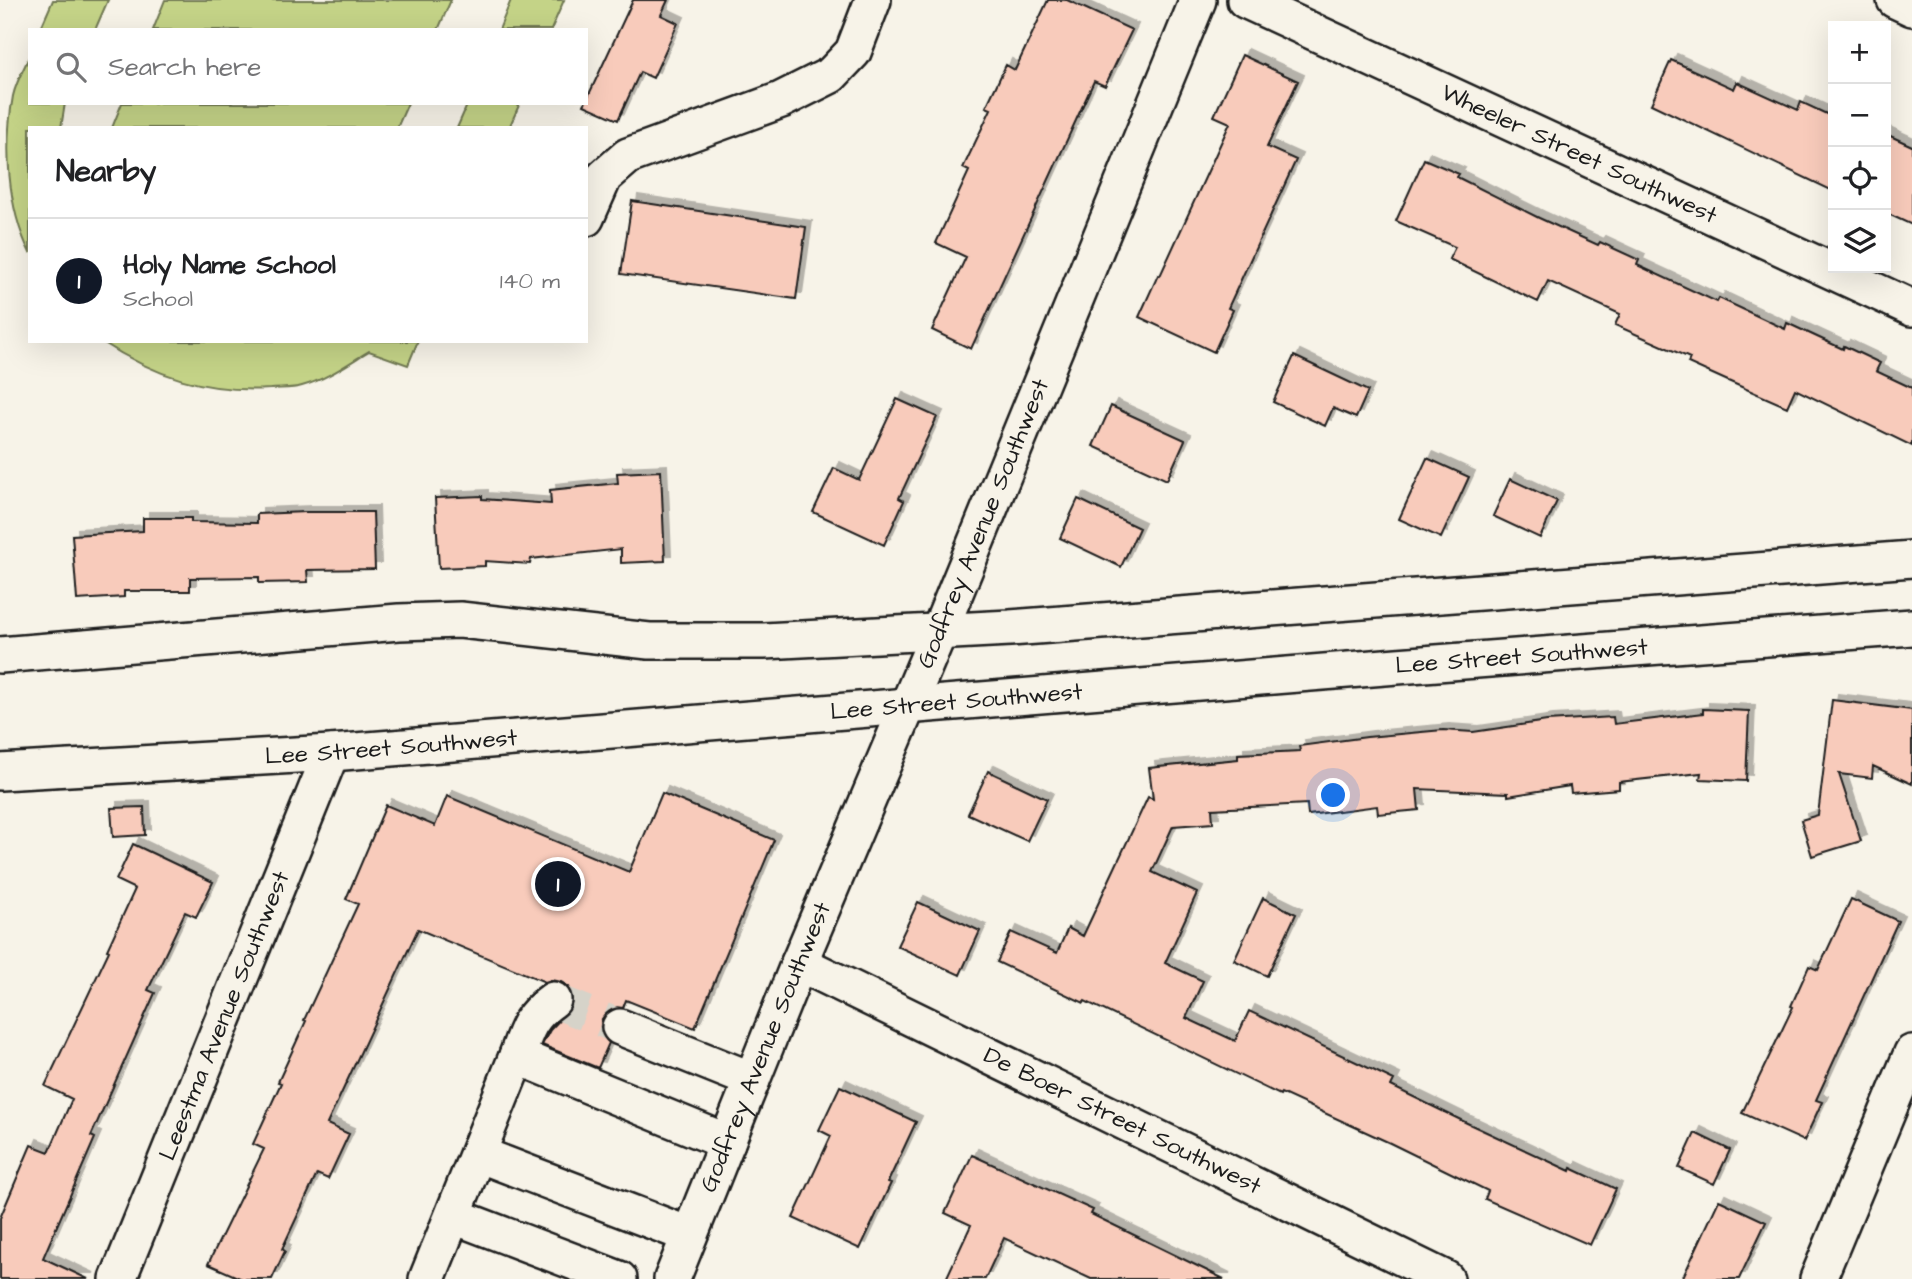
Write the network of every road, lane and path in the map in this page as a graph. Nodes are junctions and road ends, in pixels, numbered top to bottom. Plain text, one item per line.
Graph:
1 (873, 0) edge
2 (1198, 0) edge
3 (1245, 0) edge
4 (1895, 0) edge
5 (1912, 8) edge
6 (588, 213) edge
7 (1912, 308) edge
8 (1912, 559) edge
9 (1912, 627) edge
10 (939, 632) junction
11 (0, 655) edge
12 (908, 705) junction
13 (331, 753) junction
14 (0, 772) edge
15 (799, 963) junction
16 (553, 1000) dead end
17 (620, 1027) tunnel mouth
18 (1912, 1053) edge
19 (517, 1056) junction
20 (752, 1080) junction
21 (727, 1142) junction
22 (478, 1154) junction
23 (454, 1216) junction
24 (690, 1235) junction
25 (118, 1279) edge
26 (427, 1279) edge
27 (619, 1279) edge
28 (672, 1279) edge
29 (1447, 1279) edge
30 (1818, 1279) edge

1 - 6 street
2 - 10 street, Godfrey Avenue Southwest
3 - 7 street, Wheeler Street Southwest
4 - 5 street
8 - 10 street
9 - 12 street, Lee Street Southwest
10 - 11 street
10 - 12 street, Godfrey Avenue Southwest
12 - 13 street, Lee Street Southwest
12 - 15 street, Godfrey Avenue Southwest
13 - 14 street, Lee Street Southwest
13 - 25 street, Leestma Avenue Southwest
15 - 20 street, Godfrey Avenue Southwest
15 - 29 street, De Boer Street Southwest
16 - 19 street
17 - 20 street
18 - 30 street
19 - 21 street
19 - 22 street
20 - 21 street, Godfrey Avenue Southwest
21 - 24 street, Godfrey Avenue Southwest
22 - 23 street
22 - 24 street
23 - 26 street
23 - 27 street
24 - 28 street, Godfrey Avenue Southwest

